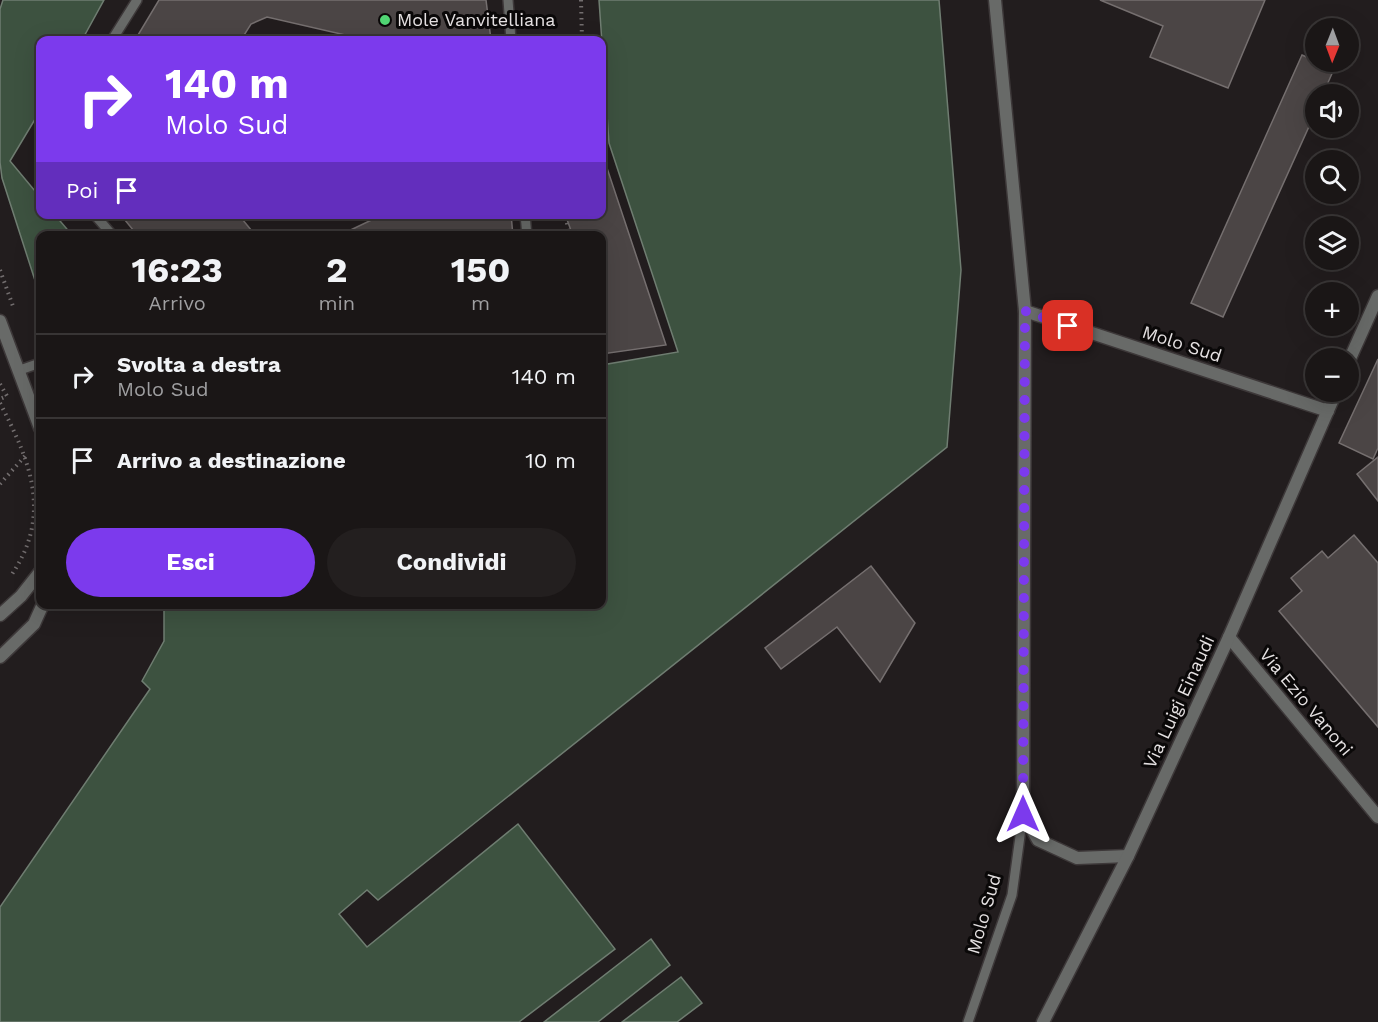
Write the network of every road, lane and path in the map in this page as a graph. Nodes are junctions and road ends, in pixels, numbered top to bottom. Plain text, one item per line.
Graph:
1 (137, 0) edge
2 (508, 0) edge
3 (580, 0) edge
4 (995, 0) edge
5 (114, 36) edge
6 (512, 36) edge
7 (582, 36) edge
8 (98, 219) edge
9 (109, 231) edge
10 (1378, 296) edge
11 (1025, 311) junction
12 (0, 321) edge
13 (1355, 348) edge
14 (36, 364) edge
15 (20, 370) junction
16 (0, 384) edge
17 (0, 401) edge
18 (1332, 402) edge
19 (1328, 411) junction
20 (36, 416) edge
21 (25, 456) junction
22 (0, 484) edge
23 (36, 577) edge
24 (6, 583) dead end
25 (42, 609) edge
26 (0, 615) edge
27 (1229, 637) junction
28 (0, 657) edge
29 (1023, 814) junction
30 (1378, 817) edge
31 (1128, 856) junction
32 (968, 1022) edge
33 (1043, 1022) edge

1 - 5 lane
2 - 6 lane
3 - 7 path
4 - 11 street, Molo Sud
8 - 9 lane
10 - 13 street
11 - 19 street, Molo Sud
11 - 29 street, Molo Sud
12 - 15 street
14 - 15 lane
15 - 20 street
16 - 17 path
17 - 21 path
18 - 19 street, Via Luigi Einaudi
19 - 27 street, Via Luigi Einaudi
21 - 22 path
21 - 24 path
23 - 26 street
25 - 28 street
27 - 30 street, Via Ezio Vanoni
27 - 31 street, Via Luigi Einaudi
29 - 31 street
29 - 32 lane, Molo Sud
31 - 33 street, Via Luigi Einaudi

